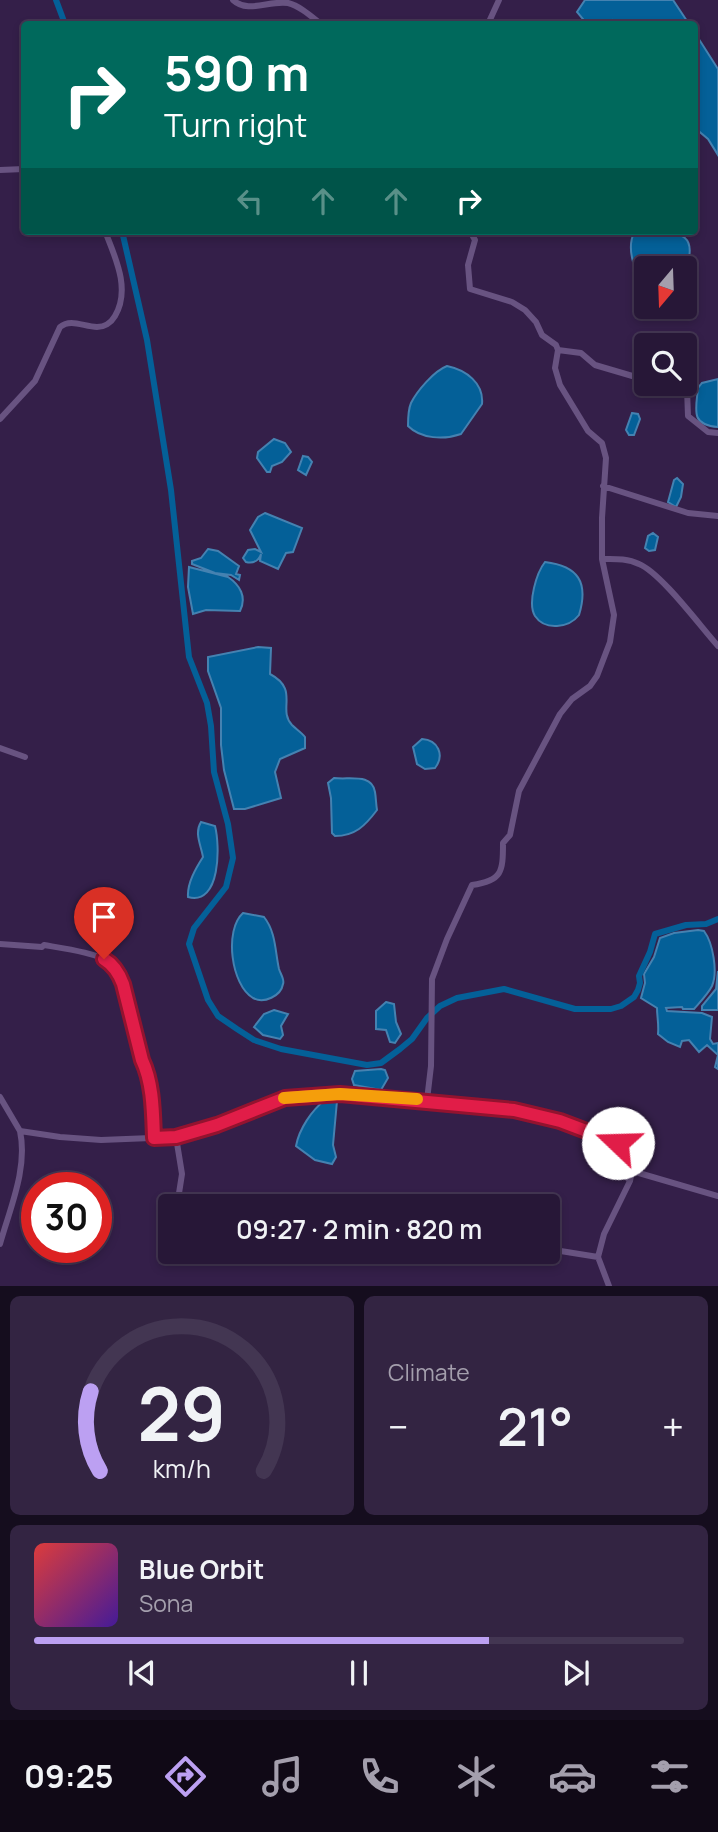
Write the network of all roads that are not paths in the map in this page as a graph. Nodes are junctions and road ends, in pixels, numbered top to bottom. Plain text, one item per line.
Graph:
1 (233, 0) edge
2 (499, 0) edge
3 (317, 21) edge
4 (489, 21) edge
5 (21, 169) edge
6 (0, 170) edge
7 (106, 235) edge
8 (472, 235) edge
9 (558, 351) junction
10 (634, 377) edge
11 (687, 396) edge
12 (0, 419) edge
13 (718, 433) edge
14 (603, 486) junction
15 (718, 516) edge
16 (602, 559) junction
17 (718, 646) edge
18 (0, 748) edge
19 (25, 757) dead end
20 (0, 944) edge
21 (0, 1097) edge
22 (427, 1100) junction
23 (20, 1131) junction
24 (176, 1137) junction
25 (154, 1138) junction
26 (630, 1181) junction
27 (179, 1194) edge
28 (718, 1196) edge
29 (0, 1244) edge
30 (560, 1251) edge
31 (598, 1257) junction
32 (609, 1286) edge

1 - 3 street
2 - 4 street
5 - 6 street
7 - 12 street
8 - 9 street
9 - 10 street
9 - 14 street
11 - 13 street
14 - 15 street
14 - 16 street
16 - 17 street
16 - 22 street
18 - 19 street
20 - 25 street
21 - 23 street
22 - 24 street
22 - 26 street
23 - 25 street
23 - 29 street
24 - 25 street
24 - 27 street
26 - 28 street
26 - 31 street
30 - 31 street
31 - 32 street

